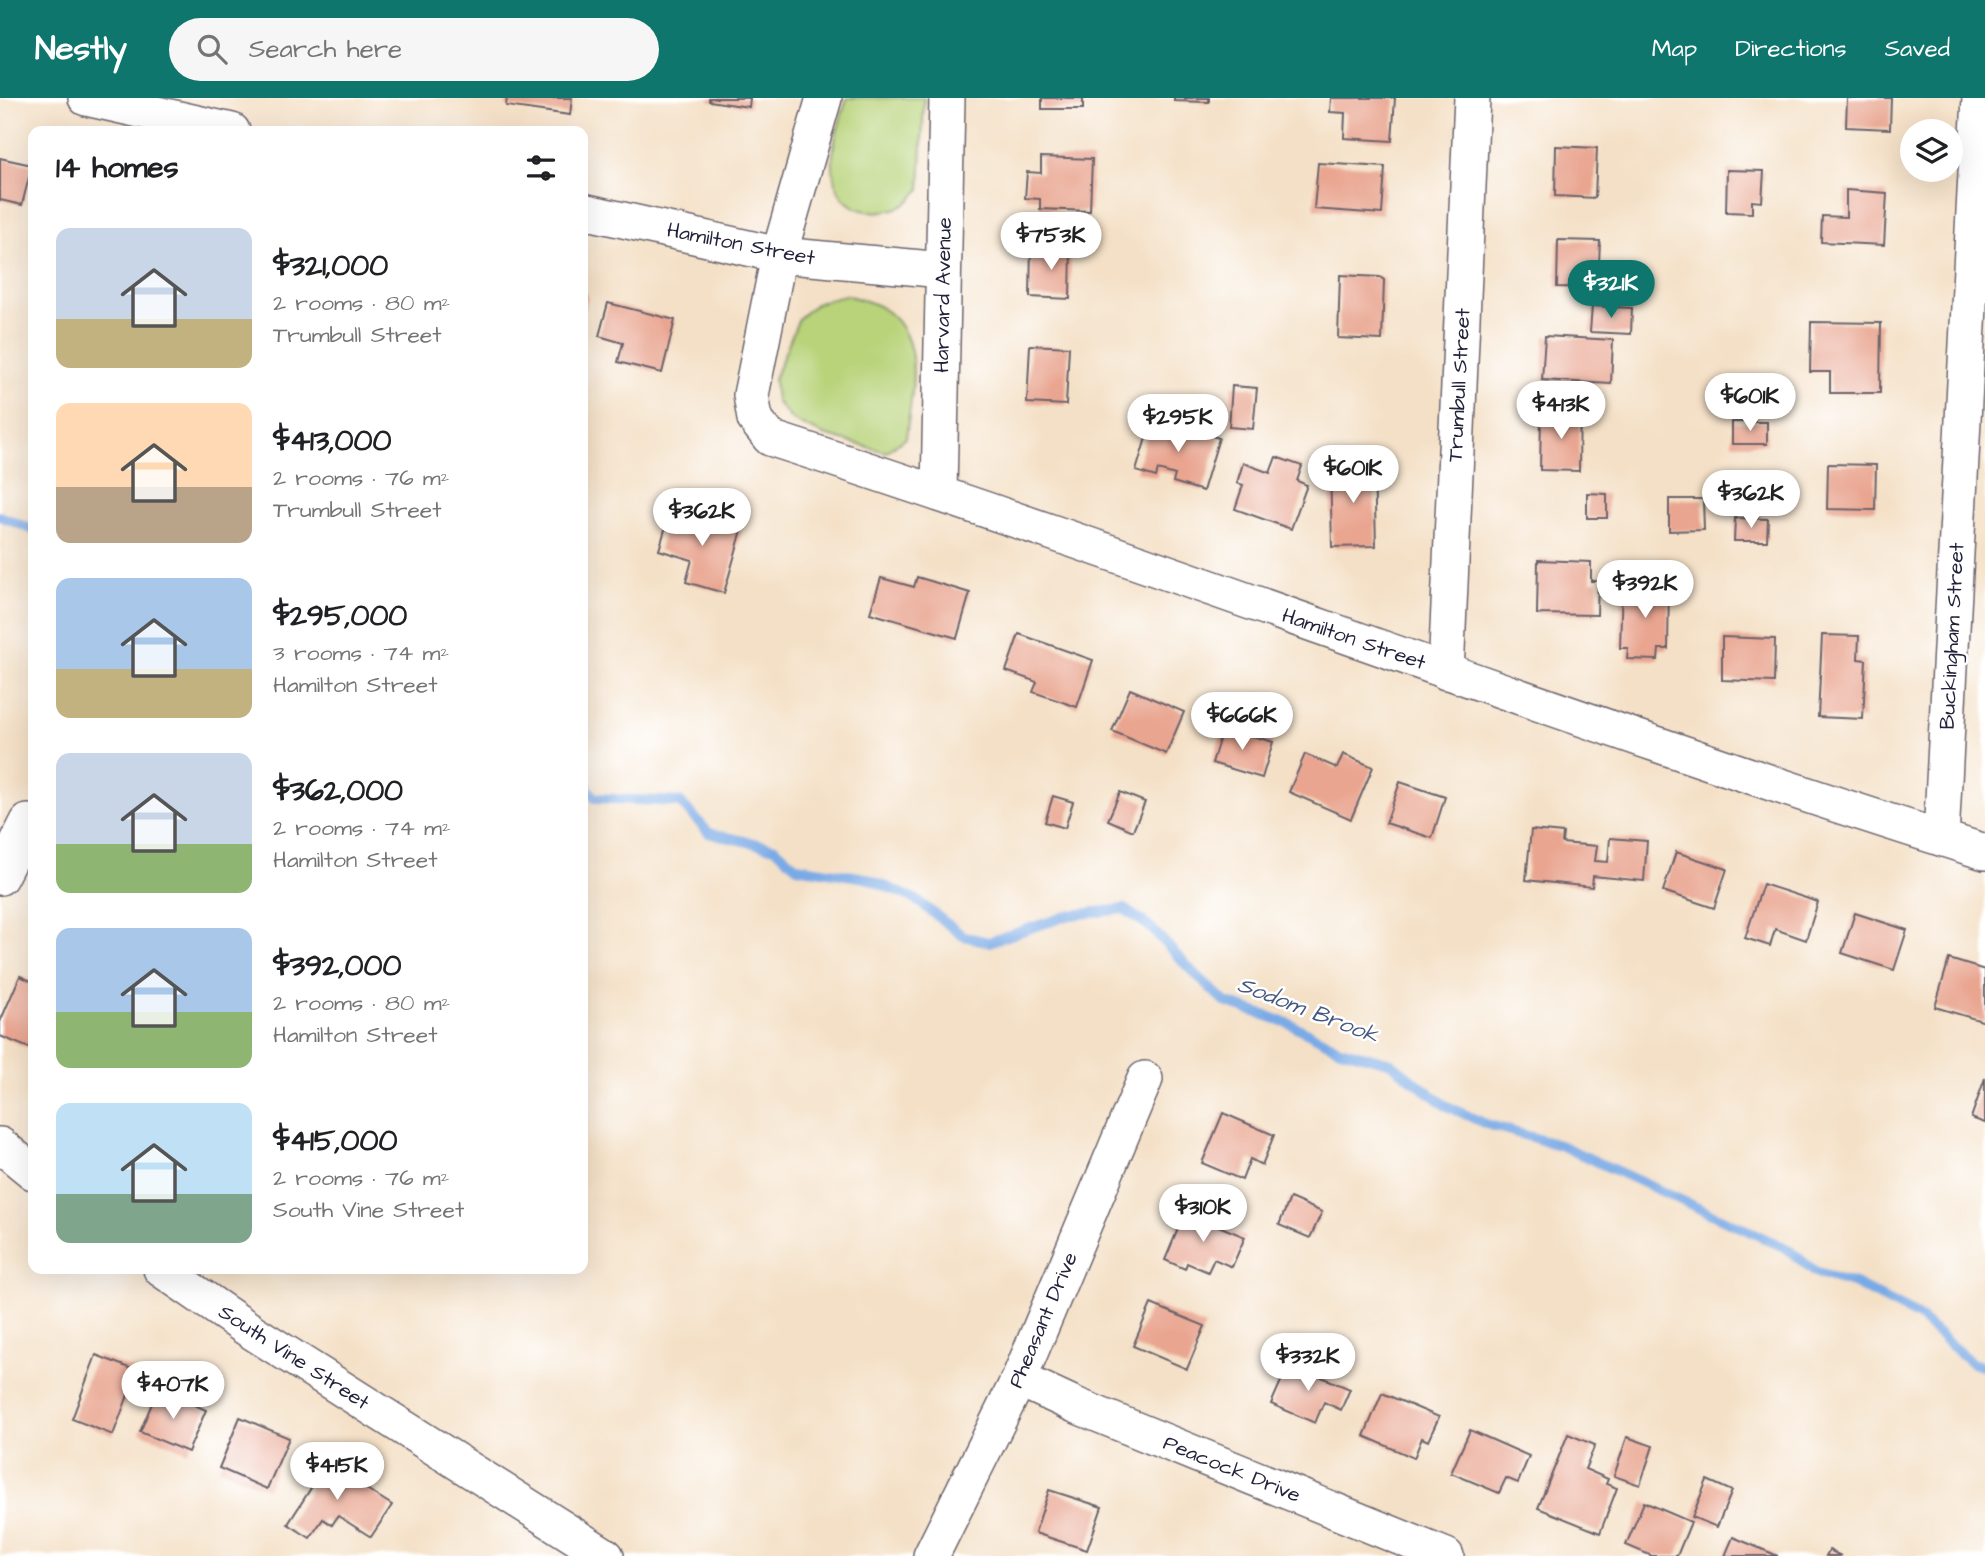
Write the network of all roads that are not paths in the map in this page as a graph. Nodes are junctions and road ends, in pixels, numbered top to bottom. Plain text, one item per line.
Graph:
1 (86, 98) edge
2 (824, 98) edge
3 (947, 98) edge
4 (1472, 98) edge
5 (1980, 98) edge
6 (210, 126) edge
7 (588, 212) edge
8 (779, 255) junction
9 (943, 270) junction
10 (939, 492) junction
11 (1446, 671) junction
12 (28, 822) dead end
13 (1941, 838) junction
14 (1985, 852) edge
15 (0, 877) edge
16 (1145, 1079) dead end
17 (0, 1145) edge
18 (28, 1168) edge
19 (167, 1274) edge
20 (1019, 1379) junction
21 (592, 1552) edge
22 (931, 1556) edge
23 (1446, 1556) edge

1 - 6 street
2 - 8 street
3 - 9 street, Harvard Avenue
4 - 11 street, Trumbull Street
5 - 13 street, Buckingham Street
7 - 8 street, Hamilton Street
8 - 9 street, Hamilton Street
8 - 10 street, Hamilton Street
9 - 10 street, Harvard Avenue
10 - 11 street, Hamilton Street
11 - 13 street, Hamilton Street
12 - 15 street
13 - 14 street, Hamilton Street
16 - 20 street, Pheasant Drive
17 - 18 street
19 - 21 street, South Vine Street
20 - 22 street, Pheasant Drive
20 - 23 street, Peacock Drive

